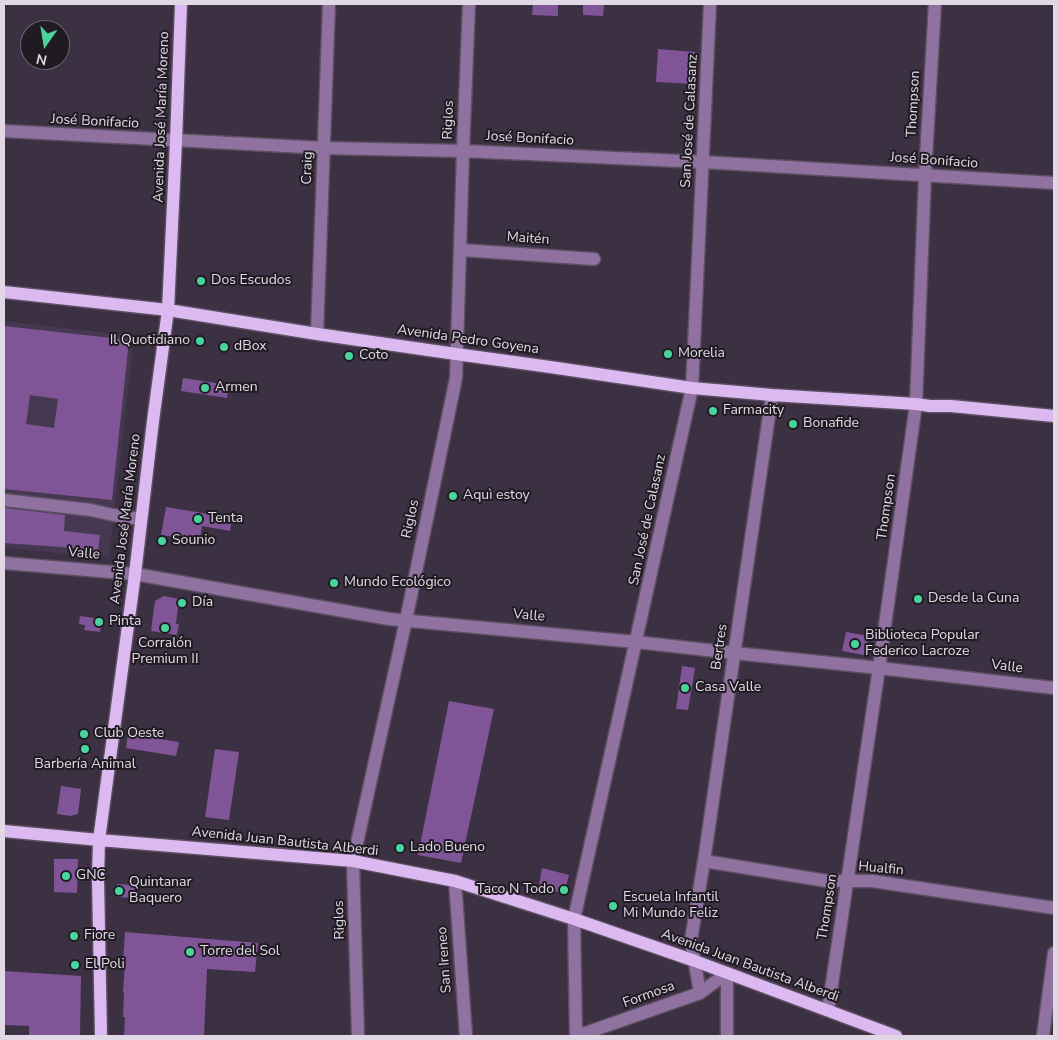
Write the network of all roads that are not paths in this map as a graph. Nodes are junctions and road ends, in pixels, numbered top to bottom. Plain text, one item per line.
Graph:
1 (181, 4) edge
2 (329, 4) edge
3 (469, 4) edge
4 (710, 4) edge
5 (935, 4) edge
6 (4, 131) edge
7 (176, 141) junction
8 (324, 148) junction
9 (463, 151) junction
10 (703, 162) junction
11 (925, 175) junction
12 (1054, 183) edge
13 (460, 250) junction
14 (594, 259) dead end
15 (4, 292) edge
16 (168, 310) junction
17 (316, 334) junction
18 (456, 354) junction
19 (692, 388) junction
20 (772, 395) junction
21 (916, 404) junction
22 (930, 406) junction
23 (1054, 416) edge
24 (1054, 423) edge
25 (4, 500) edge
26 (140, 519) junction
27 (4, 563) edge
28 (135, 574) junction
29 (406, 620) junction
30 (636, 642) junction
31 (734, 653) junction
32 (879, 668) junction
33 (1054, 688) edge
34 (4, 831) edge
35 (99, 840) junction
36 (353, 861) junction
37 (704, 861) junction
38 (454, 881) junction
39 (847, 881) junction
40 (1054, 908) edge
41 (574, 919) junction
42 (1054, 952) edge
43 (695, 961) junction
44 (727, 973) junction
45 (700, 992) junction
46 (828, 1010) junction
47 (101, 1036) edge
48 (358, 1036) edge
49 (466, 1036) edge
50 (577, 1036) edge
51 (727, 1036) edge
52 (896, 1036) edge
53 (1043, 1036) edge

1 - 7 main road, Avenida José María Moreno
2 - 8 street, Craig
3 - 9 street, Riglos
4 - 10 street, San José de Calasanz
5 - 11 street, Thompson
6 - 7 street, José Bonifacio
7 - 8 street, José Bonifacio
7 - 16 main road, Avenida José María Moreno
8 - 9 street, José Bonifacio
8 - 17 street, Craig
9 - 10 street, José Bonifacio
9 - 13 street, Riglos
10 - 11 street, José Bonifacio
10 - 19 street, San José de Calasanz
11 - 12 street, José Bonifacio
11 - 21 street, Thompson
13 - 14 street, Maitén
13 - 18 street, Riglos
15 - 16 main road, Avenida Pedro Goyena
16 - 17 main road, Avenida Pedro Goyena
16 - 26 main road, Avenida José María Moreno
17 - 18 main road, Avenida Pedro Goyena
18 - 19 main road, Avenida Pedro Goyena
18 - 29 street, Riglos
19 - 20 main road, Avenida Pedro Goyena
19 - 30 street, San José de Calasanz
20 - 21 main road, Avenida Pedro Goyena
20 - 31 street, Bertres
21 - 22 main road, Avenida Pedro Goyena
21 - 32 street, Thompson
22 - 23 main road, Avenida Pedro Goyena
22 - 24 main road, Avenida Pedro Goyena
25 - 26 street
26 - 28 main road, Avenida José María Moreno
27 - 28 street, Valle
28 - 29 street, Valle
28 - 35 main road, Avenida José María Moreno
29 - 30 street, Valle
29 - 36 street, Riglos
30 - 31 street, Valle
30 - 41 street, San José de Calasanz
31 - 32 street, Valle
31 - 37 street, Bertres
32 - 33 street, Valle
32 - 39 street, Thompson
34 - 35 main road, Avenida Juan Bautista Alberdi
35 - 36 main road, Avenida Juan Bautista Alberdi
35 - 47 main road, Avenida José María Moreno
36 - 38 main road, Avenida Juan Bautista Alberdi
36 - 48 street, Riglos
37 - 39 street, Hualfin
37 - 43 street, Bertres
38 - 41 main road, Avenida Juan Bautista Alberdi
38 - 49 street, San Ireneo
39 - 40 street, Hualfin
39 - 46 street, Thompson
41 - 43 main road, Avenida Juan Bautista Alberdi
41 - 50 street, San José de Calasanz
42 - 53 street
43 - 44 main road, Avenida Juan Bautista Alberdi
43 - 45 street, Bertres
44 - 45 street, Formosa
44 - 46 main road, Avenida Juan Bautista Alberdi
44 - 51 street
45 - 50 street, Formosa
46 - 52 main road, Avenida Juan Bautista Alberdi

